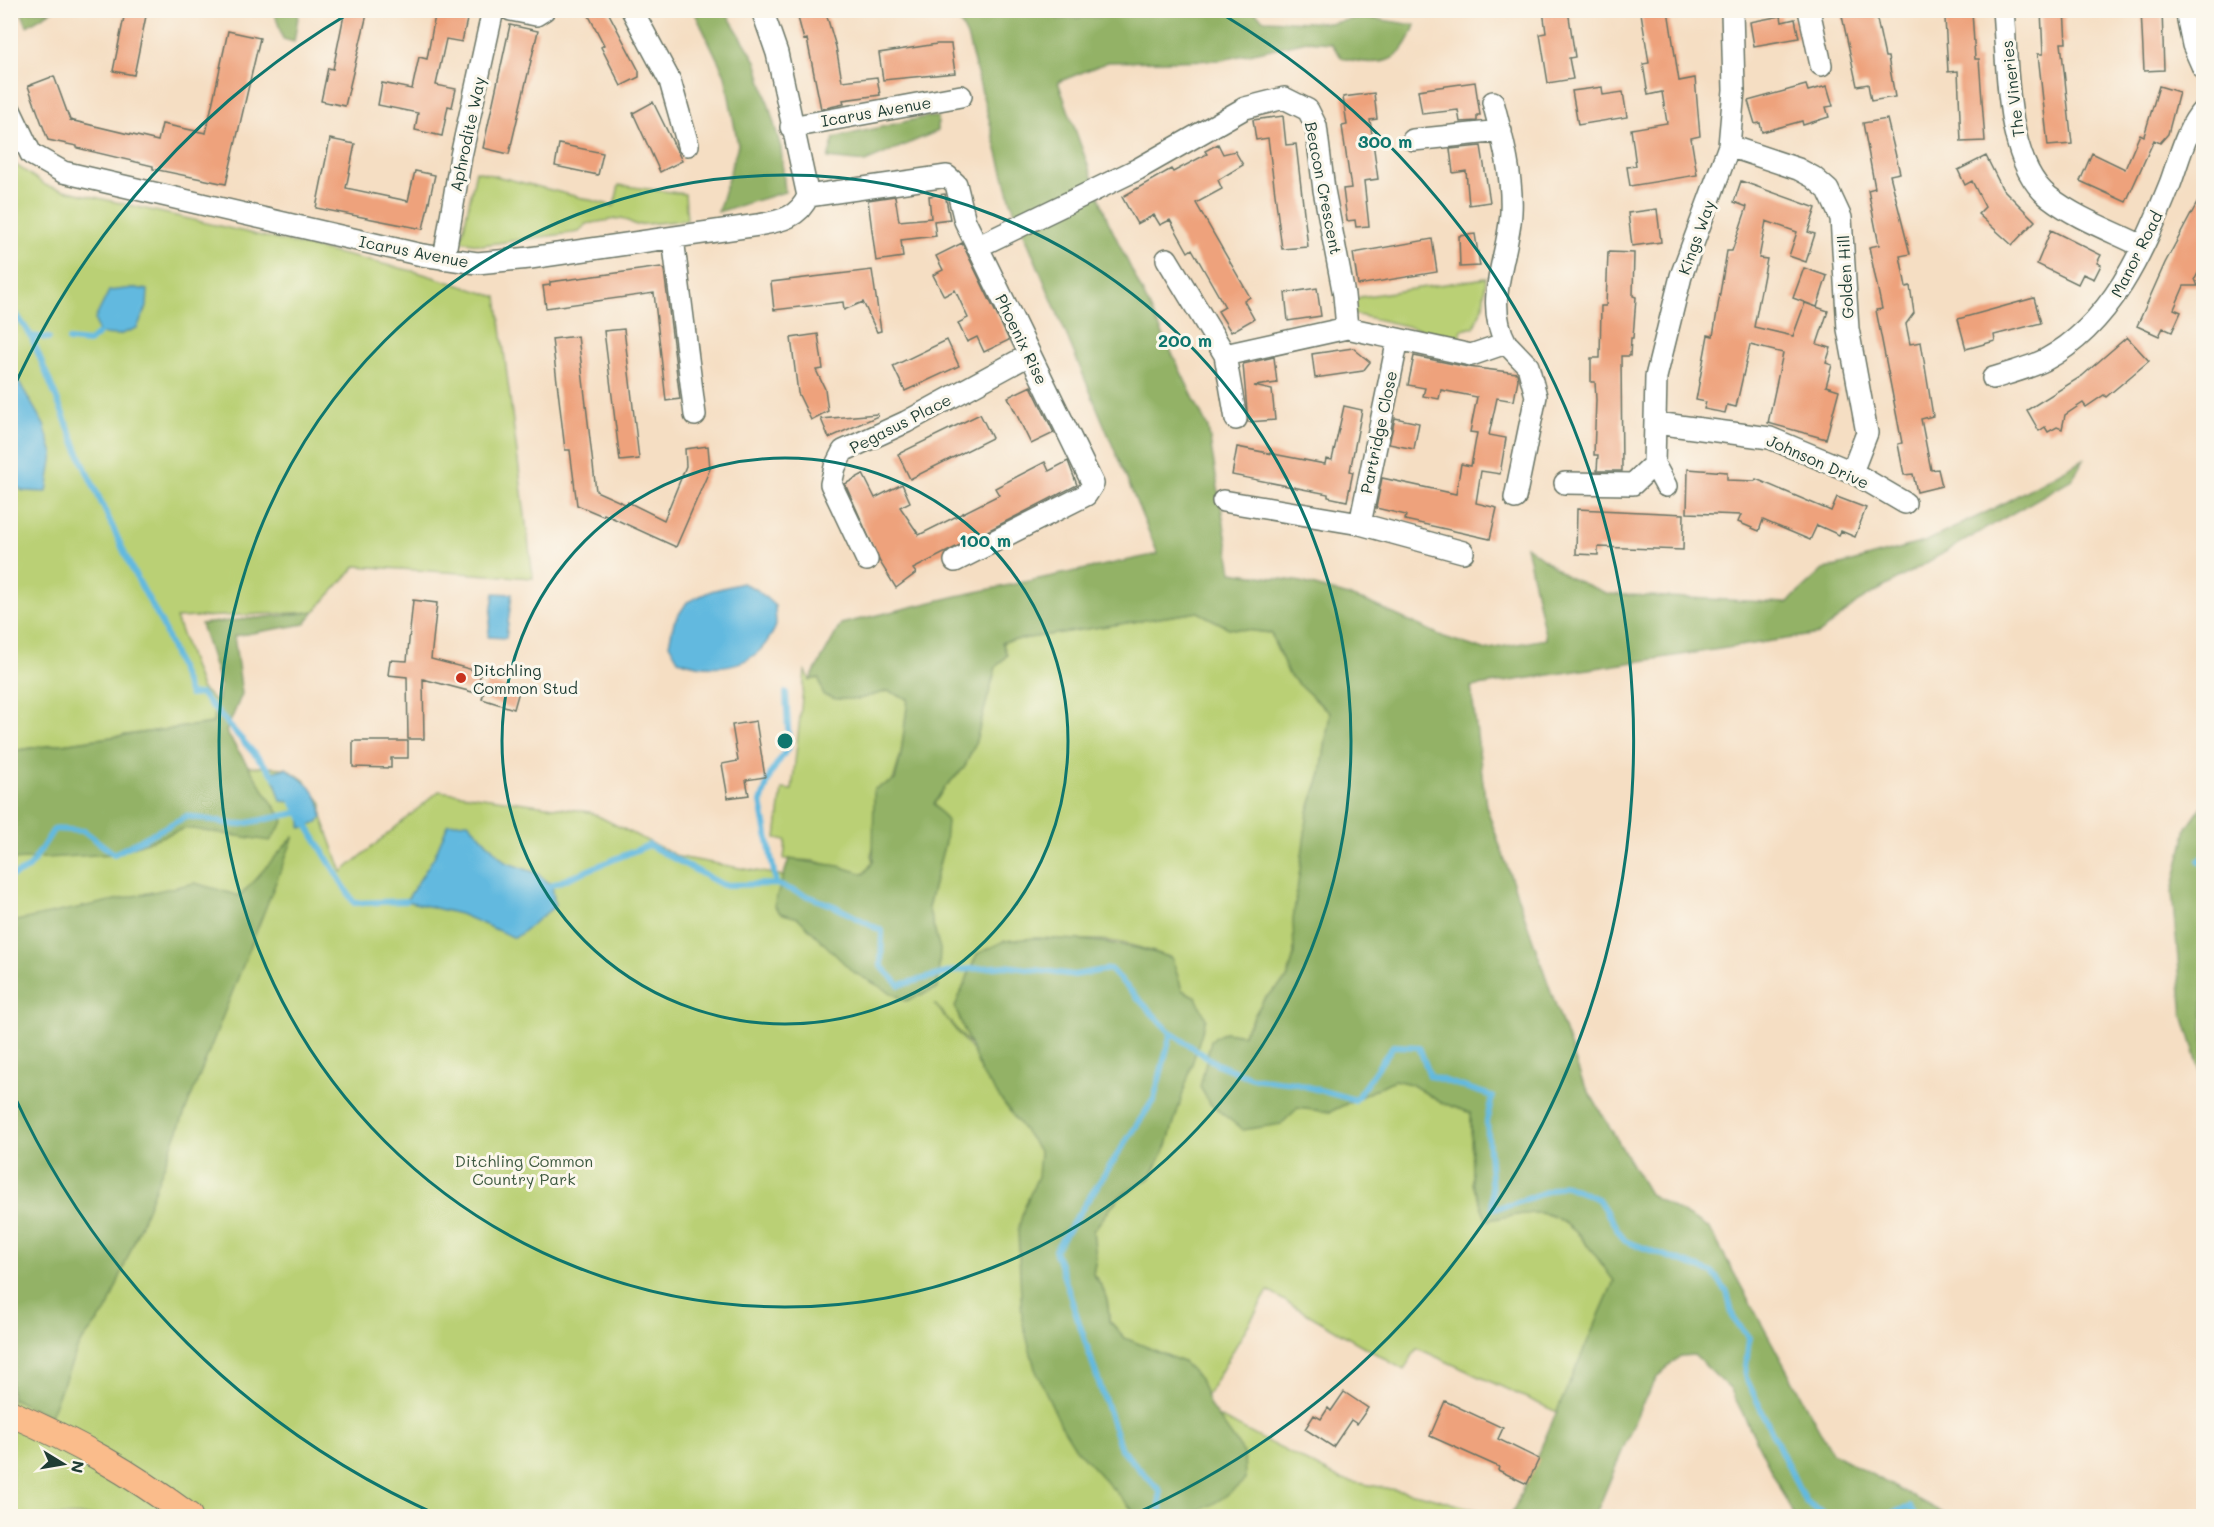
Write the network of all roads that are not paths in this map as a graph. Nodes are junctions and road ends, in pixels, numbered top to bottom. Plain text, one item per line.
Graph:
1 (493, 10) edge
2 (511, 10) edge
3 (544, 10) edge
4 (632, 10) edge
5 (762, 10) edge
6 (1732, 10) edge
7 (1809, 10) edge
8 (2003, 10) edge
9 (2186, 10) edge
10 (1821, 65) dead end
11 (2204, 70) edge
12 (961, 96) dead end
13 (1493, 102) dead end
14 (2204, 109) edge
15 (10, 110) edge
16 (791, 127) junction
17 (1500, 130) junction
18 (1413, 140) dead end
19 (688, 145) dead end
20 (1729, 146) junction
21 (808, 196) junction
22 (673, 238) junction
23 (2142, 246) junction
24 (977, 247) junction
25 (444, 259) junction
26 (1167, 259) dead end
27 (1347, 328) junction
28 (1398, 339) junction
29 (1506, 343) junction
30 (1029, 355) junction
31 (1226, 355) junction
32 (1993, 378) dead end
33 (695, 415) dead end
34 (1236, 419) dead end
35 (1656, 423) junction
36 (1654, 464) junction
37 (1852, 472) junction
38 (1565, 483) dead end
39 (1666, 486) dead end
40 (1515, 498) dead end
41 (1223, 501) dead end
42 (1905, 503) dead end
43 (1360, 524) junction
44 (1463, 552) dead end
45 (867, 560) dead end
46 (955, 561) dead end
47 (10, 1413) edge
48 (189, 1516) edge

1 - 25 street, Aphrodite Way
2 - 3 street
4 - 19 street
5 - 16 street
6 - 20 street, Kings Way
7 - 10 street
8 - 23 street, The Vineries
9 - 11 street
12 - 16 street, Icarus Avenue
13 - 17 street
14 - 23 street, Manor Road
15 - 25 street, Icarus Avenue
16 - 21 street
17 - 18 street
17 - 29 street
20 - 35 street, Kings Way
20 - 37 street, Golden Hill
21 - 22 street, Icarus Avenue
21 - 24 street, Phoenix Rise
22 - 25 street, Icarus Avenue
22 - 33 street
23 - 32 street, Manor Road
24 - 27 street, Beacon Crescent
24 - 30 street, Phoenix Rise
26 - 31 street
27 - 28 street
27 - 31 street
28 - 29 street
28 - 43 street, Partridge Close
29 - 40 street
30 - 45 street, Pegasus Place
30 - 46 street, Phoenix Rise
31 - 34 street
35 - 36 street, Kings Way
35 - 37 street, Johnson Drive
36 - 38 street
36 - 39 street
37 - 42 street, Johnson Drive
41 - 43 street
43 - 44 street
47 - 48 main road

